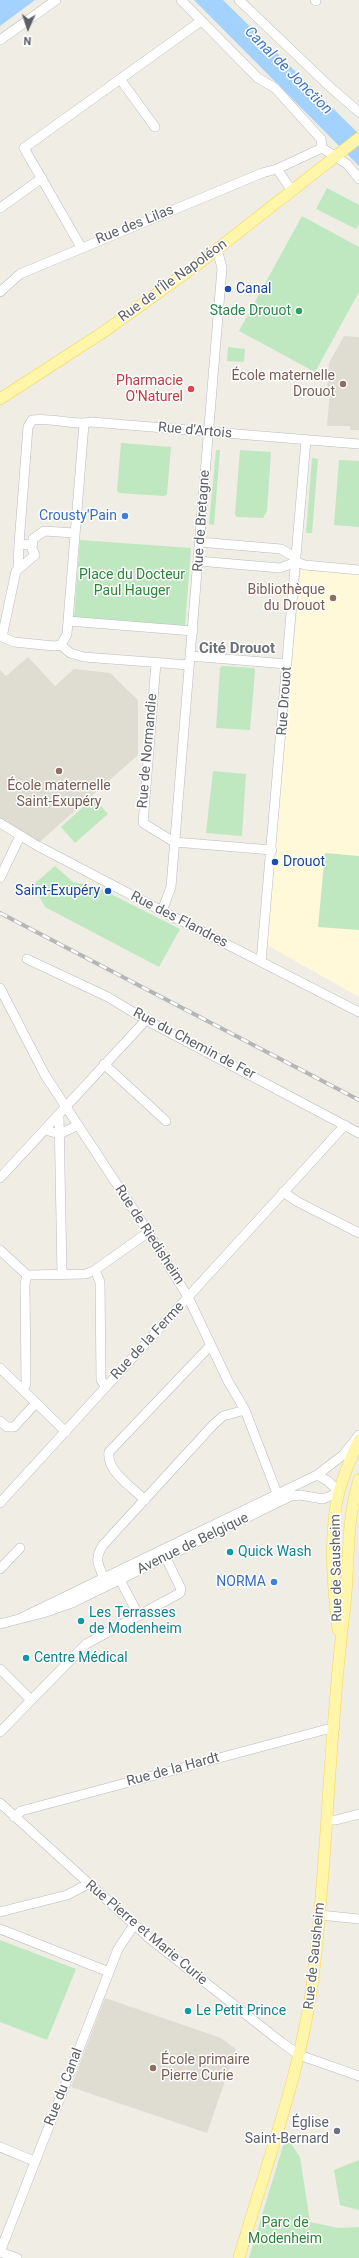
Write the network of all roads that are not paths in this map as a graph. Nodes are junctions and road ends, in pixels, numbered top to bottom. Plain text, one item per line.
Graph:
1 (56, 0) edge
2 (181, 0) edge
3 (239, 0) edge
4 (202, 21) junction
5 (0, 40) edge
6 (120, 79) junction
7 (359, 112) edge
8 (155, 127) dead end
9 (359, 138) edge
10 (322, 148) junction
11 (338, 155) junction
12 (276, 169) junction
13 (42, 178) junction
14 (359, 179) edge
15 (292, 191) junction
16 (0, 208) edge
17 (81, 247) junction
18 (217, 249) junction
19 (0, 292) edge
20 (0, 399) edge
21 (84, 424) junction
22 (209, 432) junction
23 (306, 440) junction
24 (359, 444) edge
25 (74, 533) junction
26 (199, 542) junction
27 (19, 544) junction
28 (31, 545) junction
29 (198, 561) junction
30 (296, 562) junction
31 (18, 568) junction
32 (359, 570) edge
33 (68, 621) junction
34 (192, 631) junction
35 (1, 637) edge
36 (61, 645) junction
37 (190, 661) junction
38 (156, 663) junction
39 (287, 664) junction
40 (0, 823) edge
41 (20, 836) junction
42 (174, 842) junction
43 (272, 850) junction
44 (0, 875) edge
45 (162, 911) junction
46 (27, 959) dead end
47 (262, 962) junction
48 (0, 988) edge
49 (359, 1012) edge
50 (146, 1020) junction
51 (104, 1064) junction
52 (65, 1107) junction
53 (59, 1115) junction
54 (166, 1121) dead end
55 (345, 1124) junction
56 (78, 1125) junction
57 (45, 1130) junction
58 (359, 1133) edge
59 (60, 1134) junction
60 (0, 1178) edge
61 (283, 1192) junction
62 (359, 1232) edge
63 (147, 1233) junction
64 (0, 1250) edge
65 (95, 1270) junction
66 (62, 1274) junction
67 (28, 1275) junction
68 (188, 1297) junction
69 (211, 1345) junction
70 (0, 1368) edge
71 (106, 1387) junction
72 (23, 1390) junction
73 (36, 1403) junction
74 (245, 1410) junction
75 (0, 1421) edge
76 (66, 1432) junction
77 (359, 1435) edge
78 (359, 1440) edge
79 (317, 1475) junction
80 (359, 1480) edge
81 (339, 1492) junction
82 (354, 1495) junction
83 (279, 1497) junction
84 (145, 1500) junction
85 (0, 1503) edge
86 (20, 1548) dead end
87 (166, 1558) junction
88 (0, 1568) edge
89 (116, 1572) junction
90 (104, 1578) junction
91 (120, 1581) junction
92 (138, 1616) junction
93 (21, 1618) junction
94 (0, 1624) edge
95 (340, 1644) junction
96 (0, 1669) edge
97 (30, 1699) junction
98 (335, 1727) junction
99 (0, 1732) edge
100 (0, 1803) edge
101 (359, 1814) edge
102 (14, 1817) junction
103 (328, 1820) junction
104 (88, 1884) junction
105 (0, 1912) edge
106 (320, 1915) junction
107 (359, 1919) edge
108 (134, 1925) junction
109 (0, 1929) edge
110 (109, 1972) junction
111 (299, 2055) junction
112 (359, 2076) edge
113 (0, 2147) edge
114 (34, 2161) junction
115 (0, 2252) edge
116 (17, 2258) edge
117 (239, 2258) edge

1 - 5 street
2 - 4 street
3 - 7 street
4 - 6 street
4 - 10 street
6 - 8 street
6 - 13 street
9 - 11 main road, Rue de l'Île Napoléon
10 - 11 street
10 - 12 street, Rue des Lilas
11 - 14 street
11 - 15 main road, Rue de l'Île Napoléon
12 - 15 street
12 - 17 street, Rue des Lilas
13 - 16 street
13 - 17 street
15 - 18 main road, Rue de l'Île Napoléon
17 - 19 street, Rue des Lilas
18 - 20 main road, Rue de l'Île Napoléon
18 - 22 street, Rue de Bretagne
21 - 22 street, Rue d'Artois
21 - 25 street
21 - 27 street, Rue d'Artois
22 - 23 street, Rue d'Artois
22 - 26 street, Rue de Bretagne
23 - 24 street, Rue d'Artois
23 - 30 street, Rue Drouot
25 - 28 street
25 - 33 street
26 - 29 street, Rue de Bretagne
26 - 30 street
27 - 28 street
27 - 31 street
28 - 31 street
29 - 30 street
29 - 34 street, Rue de Bretagne
30 - 32 street
30 - 39 street, Rue Drouot
31 - 35 street
33 - 34 street
33 - 36 street
34 - 37 street, Rue de Bretagne
35 - 36 street
36 - 38 street
37 - 38 street
37 - 39 street
37 - 42 street, Rue de Bretagne
38 - 42 street, Rue de Normandie
39 - 43 street, Rue Drouot
40 - 41 street, Rue des Flandres
41 - 44 street
41 - 45 street, Rue des Flandres
42 - 43 street, Rue de Normandie
42 - 45 street, Rue de Bretagne
43 - 47 street, Rue Drouot
45 - 47 street, Rue des Flandres
46 - 50 street, Rue du Chemin de Fer
47 - 49 street, Rue des Flandres
48 - 52 street, Rue de Riedisheim
50 - 51 street
50 - 55 street, Rue du Chemin de Fer
51 - 52 street
51 - 54 street
52 - 53 street
52 - 56 street, Rue de Riedisheim
53 - 57 street
53 - 59 street
55 - 58 street, Rue du Chemin de Fer
55 - 61 street, Rue de la Ferme
56 - 59 street
56 - 63 street, Rue de Riedisheim
57 - 59 street
57 - 60 street
59 - 66 street
61 - 62 street
61 - 68 street, Rue de la Ferme
63 - 65 street
63 - 68 street, Rue de Riedisheim
64 - 67 street
65 - 66 street
65 - 71 street
66 - 67 street
67 - 72 street
68 - 69 street, Rue de Riedisheim
68 - 71 street, Rue de la Ferme
69 - 74 street, Rue de Riedisheim
69 - 84 street
70 - 72 street
71 - 76 street, Rue de la Ferme
72 - 73 street
73 - 75 street
73 - 76 street
74 - 83 street, Rue de Riedisheim
74 - 84 street
76 - 85 street, Rue de la Ferme
77 - 79 street, Avenue de Belgique
78 - 81 main road, Rue de Sausheim
79 - 81 street
79 - 83 street, Avenue de Belgique
80 - 82 main road, Rue de Sausheim
81 - 82 street, Rue de Sausheim
81 - 83 street, Avenue de Belgique
81 - 95 main road, Rue de Sausheim
82 - 95 main road, Rue de Sausheim
83 - 87 street, Avenue de Belgique
83 - 89 street, Avenue de Belgique
84 - 90 street
86 - 88 street
87 - 91 street, Avenue de Belgique
87 - 92 street
89 - 90 street, Avenue de Belgique
89 - 91 street
90 - 93 street, Avenue de Belgique
91 - 92 street
91 - 93 street, Avenue de Belgique
92 - 97 street
93 - 94 street, Avenue de Belgique
95 - 98 main road, Rue de Sausheim
96 - 97 street
97 - 99 street
98 - 102 street, Rue de la Hardt
98 - 103 main road, Rue de Sausheim
100 - 102 street, Rue Pierre et Marie Curie
101 - 103 street
102 - 104 street, Rue Pierre et Marie Curie
103 - 106 main road, Rue de Sausheim
104 - 105 street
104 - 108 street, Rue Pierre et Marie Curie
106 - 107 street
106 - 111 main road, Rue de Sausheim
108 - 110 street, Rue du Canal
108 - 111 street, Rue Pierre et Marie Curie
109 - 110 street
110 - 114 street, Rue du Canal
111 - 112 street, Rue Pierre et Marie Curie
111 - 117 main road, Rue de Sausheim
113 - 114 street
114 - 115 street, Rue du Canal
115 - 116 street

